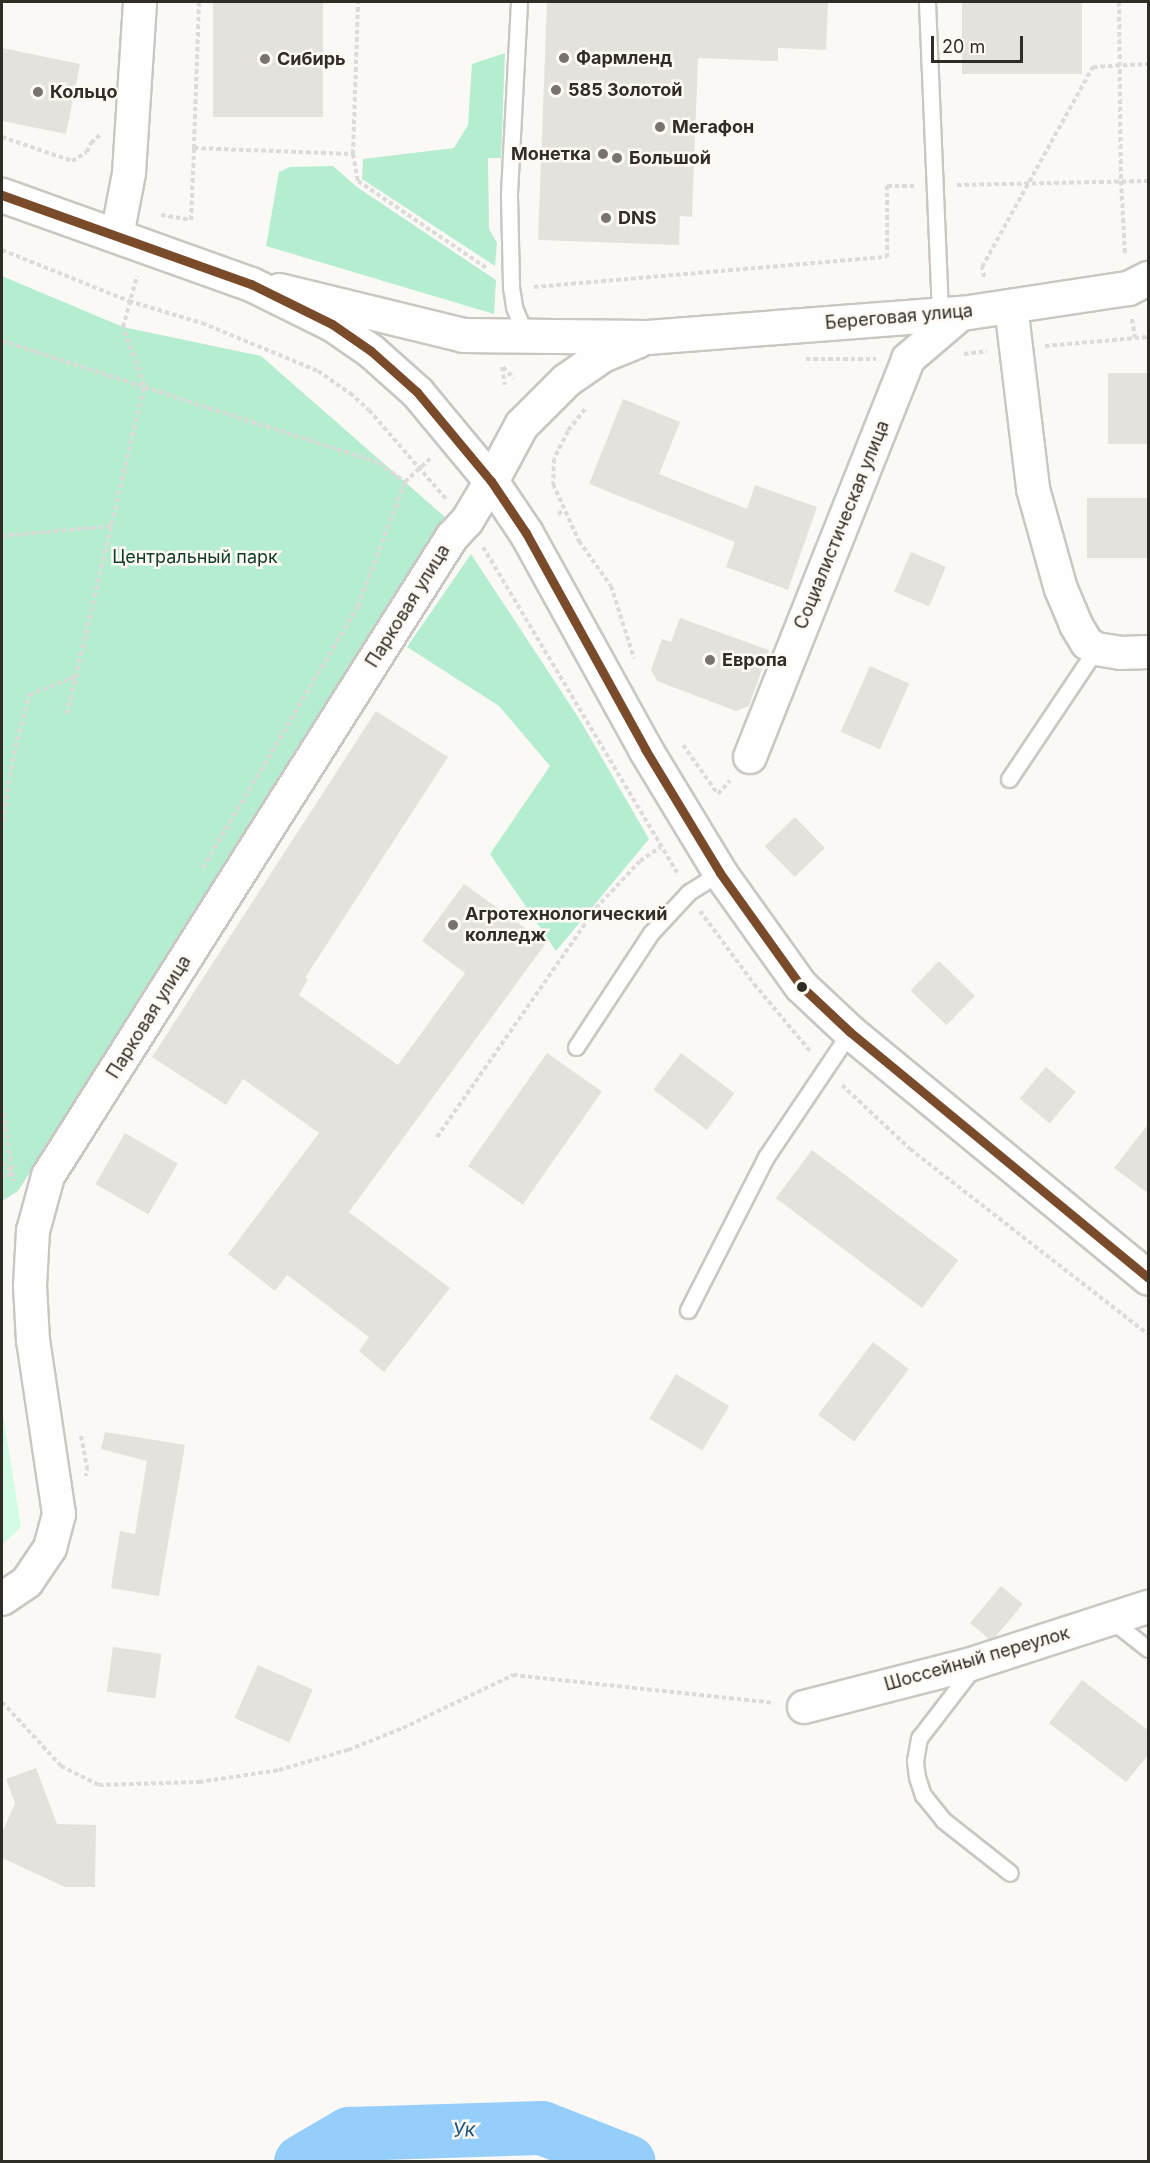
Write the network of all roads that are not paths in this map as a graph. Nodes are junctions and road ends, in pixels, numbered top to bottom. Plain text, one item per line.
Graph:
1 (140, 2) edge
2 (519, 2) edge
3 (927, 2) edge
4 (2, 195) edge
5 (117, 236) junction
6 (1149, 278) edge
7 (251, 284) junction
8 (1011, 306) junction
9 (951, 314) junction
10 (525, 334) junction
11 (647, 337) junction
12 (491, 481) junction
13 (1096, 649) junction
14 (1149, 652) edge
15 (750, 757) dead end
16 (1009, 779) dead end
17 (720, 873) junction
18 (850, 1032) junction
19 (576, 1047) dead end
20 (1149, 1278) edge
21 (688, 1310) dead end
22 (2, 1599) edge
23 (1149, 1607) edge
24 (1110, 1619) junction
25 (1149, 1648) edge
26 (978, 1662) junction
27 (804, 1707) road end
28 (1010, 1873) dead end

1 - 5 street
2 - 10 lane
3 - 9 lane
4 - 5 main road
5 - 7 main road
6 - 8 main road, Береговая улица
7 - 10 main road, Береговая улица
7 - 12 main road
8 - 9 main road, Береговая улица
8 - 13 street
9 - 11 main road, Береговая улица
9 - 15 street, Социалистическая улица
10 - 11 main road, Береговая улица
11 - 12 main road, Береговая улица
12 - 17 main road
12 - 22 street, Парковая улица
13 - 14 street
13 - 16 lane
17 - 18 main road
17 - 19 lane
18 - 20 main road
18 - 21 lane
23 - 24 street, Шоссейный переулок
24 - 25 lane
24 - 26 street, Шоссейный переулок
26 - 27 street, Шоссейный переулок
26 - 28 lane

